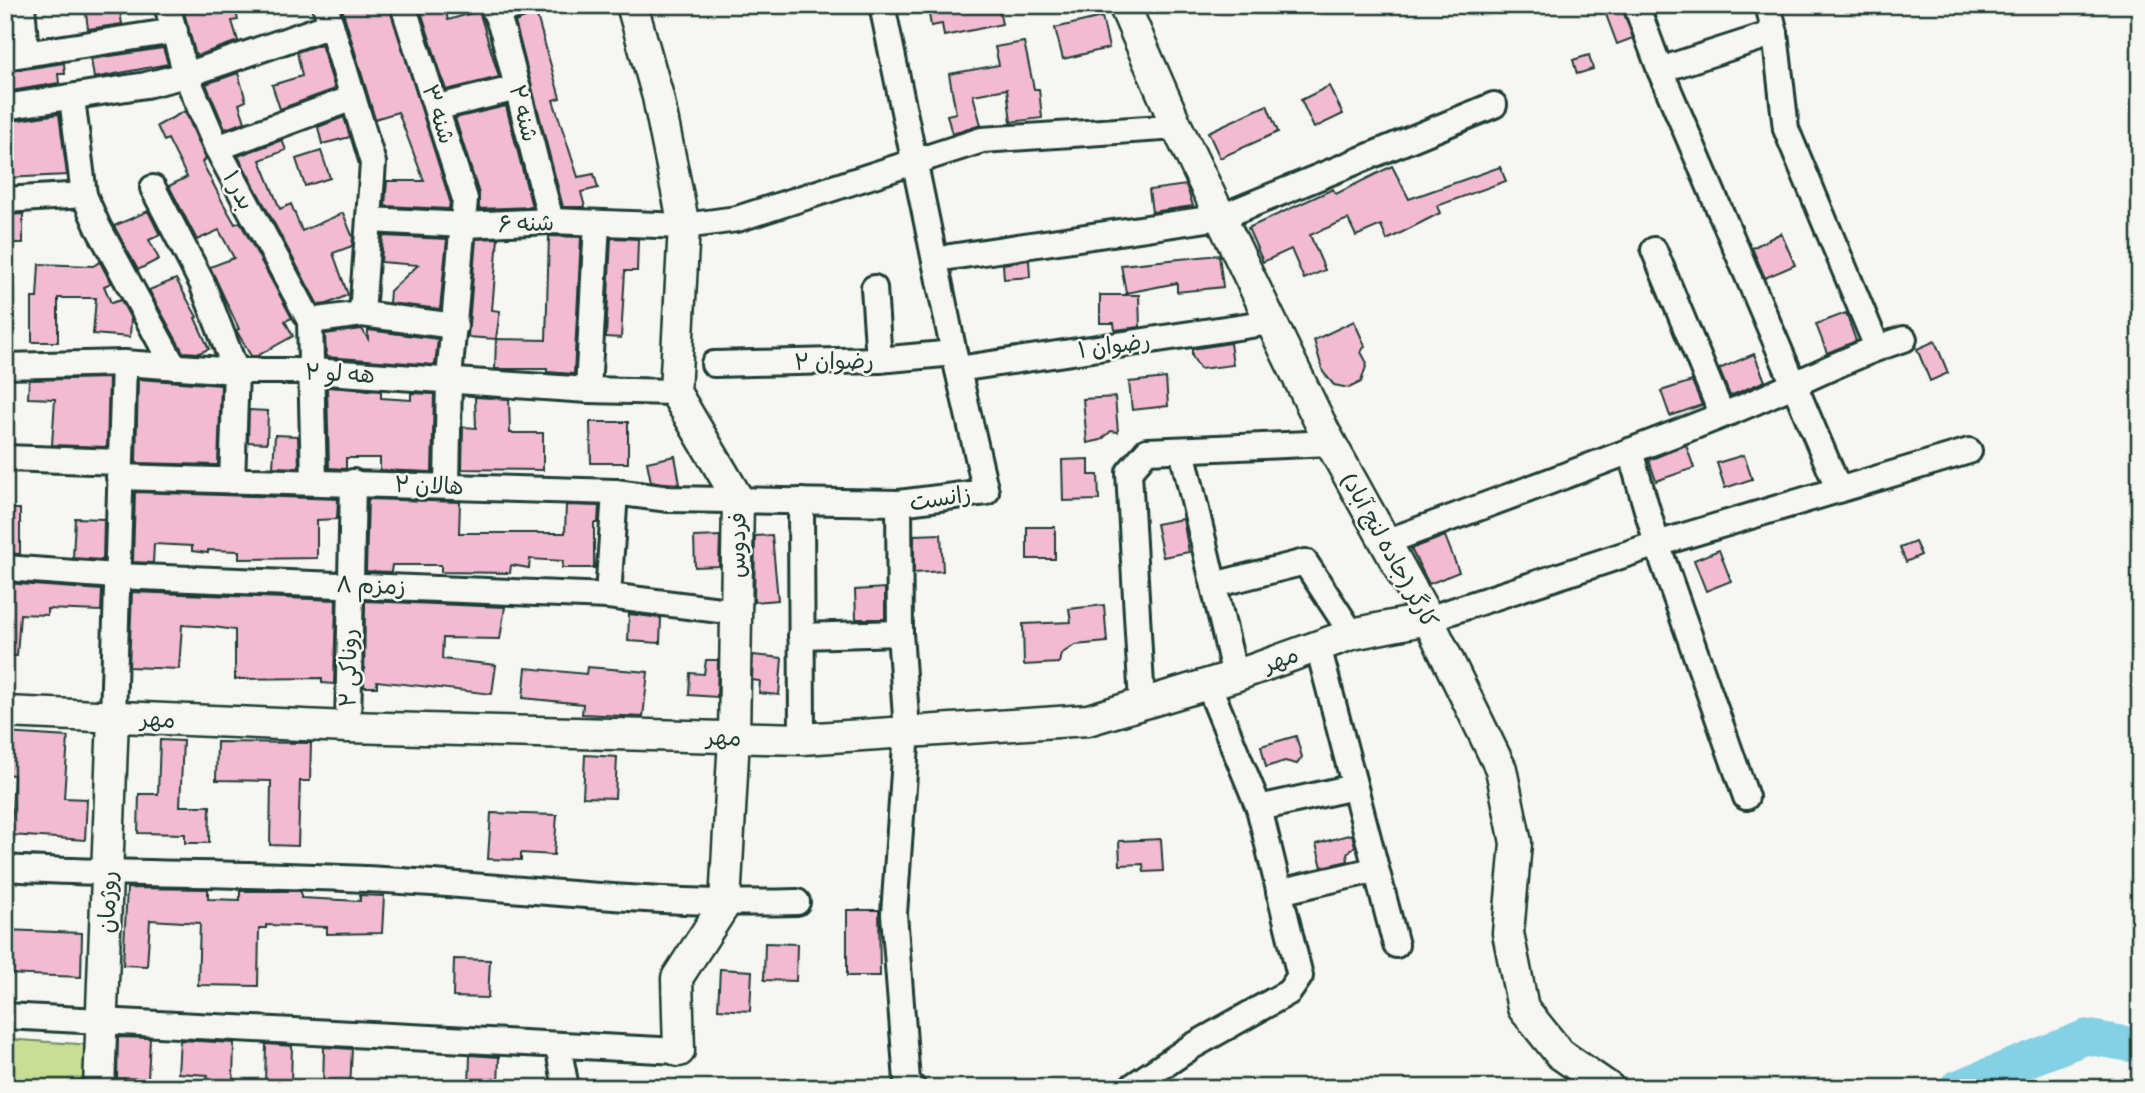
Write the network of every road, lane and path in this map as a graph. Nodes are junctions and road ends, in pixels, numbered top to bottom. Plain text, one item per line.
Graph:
1 (22, 5) edge
2 (167, 5) edge
3 (403, 5) edge
4 (520, 5) edge
5 (632, 5) edge
6 (882, 5) edge
7 (1125, 5) edge
8 (1636, 5) edge
9 (1768, 5) edge
10 (494, 8) edge
11 (328, 15) edge
12 (175, 31) junction
13 (1775, 33) junction
14 (16, 55) edge
15 (1660, 71) junction
16 (186, 75) junction
17 (518, 88) junction
18 (72, 98) junction
19 (353, 98) junction
20 (1494, 105) dead end
21 (5, 107) edge
22 (438, 107) junction
23 (1177, 127) junction
24 (217, 148) junction
25 (916, 159) junction
26 (153, 188) dead end
27 (84, 195) junction
28 (5, 200) edge
29 (1221, 217) junction
30 (369, 220) junction
31 (551, 221) junction
32 (597, 223) junction
33 (465, 225) junction
34 (684, 226) junction
35 (1654, 250) dead end
36 (950, 257) dead end
37 (874, 288) dead end
38 (362, 314) junction
39 (310, 321) junction
40 (1271, 322) junction
41 (455, 326) junction
42 (1904, 338) dead end
43 (1877, 347) junction
44 (879, 360) junction
45 (956, 361) junction
46 (124, 363) junction
47 (714, 363) dead end
48 (5, 366) edge
49 (174, 367) junction
50 (236, 371) junction
51 (313, 371) junction
52 (449, 379) junction
53 (1796, 386) junction
54 (589, 390) junction
55 (676, 392) junction
56 (1723, 415) junction
57 (1331, 443) junction
58 (1182, 450) junction
59 (1630, 451) junction
60 (1969, 451) dead end
61 (5, 458) edge
62 (119, 469) junction
63 (232, 481) junction
64 (314, 481) junction
65 (353, 482) junction
66 (447, 485) junction
67 (1839, 490) junction
68 (615, 492) junction
69 (738, 499) junction
70 (801, 502) junction
71 (899, 503) junction
72 (1386, 542) junction
73 (1657, 544) junction
74 (5, 568) edge
75 (116, 576) junction
76 (350, 584) junction
77 (1214, 585) junction
78 (608, 596) junction
79 (736, 612) junction
80 (1428, 619) junction
81 (900, 633) junction
82 (1352, 634) junction
83 (802, 636) junction
84 (1318, 646) junction
85 (1222, 680) junction
86 (1142, 704) junction
87 (5, 712) edge
88 (113, 717) junction
89 (348, 727) junction
90 (907, 731) junction
91 (733, 737) junction
92 (802, 739) junction
93 (1354, 787) junction
94 (1746, 797) dead end
95 (1259, 808) junction
96 (5, 868) edge
97 (1374, 870) junction
98 (108, 874) junction
99 (1279, 892) junction
100 (797, 902) dead end
101 (725, 904) junction
102 (1396, 945) dead end
103 (5, 1016) edge
104 (102, 1022) junction
105 (558, 1045) junction
106 (679, 1051) joint
107 (99, 1088) edge
108 (566, 1088) edge
109 (913, 1088) edge
110 (1130, 1088) edge
111 (1609, 1088) edge

1 - 14 street
2 - 12 street, بدر ۱
3 - 22 street, شنه ۳
4 - 10 street
5 - 34 street
6 - 25 street, زانست
7 - 23 street, کارگر (جاده لنج آباد)
8 - 15 street
9 - 13 street
10 - 17 street, شنه ۲
11 - 16 street
11 - 19 street
12 - 14 street
12 - 16 street, بدر ۱
13 - 15 street
13 - 43 street
15 - 53 street
16 - 18 street
16 - 24 street, بدر ۱
17 - 22 street
17 - 31 street, شنه ۲
18 - 21 street
18 - 27 street
19 - 24 street
19 - 30 street
20 - 29 street
22 - 33 street, شنه ۳
23 - 25 street
23 - 29 street, کارگر (جاده لنج آباد)
24 - 39 street, بدر ۱
25 - 34 street
25 - 45 street, زانست
26 - 50 street
27 - 28 street
27 - 49 street
29 - 36 street
29 - 40 street, کارگر (جاده لنج آباد)
30 - 33 street, شنه ۶
30 - 38 street
31 - 32 street, شنه ۶
31 - 33 street, شنه ۶
32 - 34 street, شنه ۶
32 - 54 street
33 - 41 street, شنه ۳
34 - 55 street
35 - 56 street
37 - 44 street
38 - 39 street
38 - 41 street
39 - 51 street, بدر ۱
40 - 45 street, رضوان ۱
40 - 57 street, کارگر (جاده لنج آباد)
41 - 52 street, شنه ۳
42 - 43 street
43 - 53 street
44 - 45 street, رضوان ۲
44 - 47 street, رضوان ۲
45 - 71 street, زانست
46 - 48 street, هه لو ۲
46 - 49 street, هه لو ۲
46 - 62 street
49 - 50 street, هه لو ۲
50 - 51 street, هه لو ۲
50 - 63 street
51 - 52 street, هه لو ۲
51 - 64 street, بدر ۱
52 - 54 street, هه لو ۲
52 - 66 street, شنه ۳
53 - 56 street
53 - 67 street
54 - 55 street, هه لو ۲
55 - 69 street, فردوس
56 - 59 street
57 - 58 street
57 - 72 street, کارگر (جاده لنج آباد)
58 - 77 street
58 - 86 street
59 - 72 street
59 - 73 street
60 - 67 street
61 - 62 street, هالان ۲
62 - 63 street, هالان ۲
62 - 75 street
63 - 64 street, هالان ۲
64 - 65 street, هالان ۲
65 - 66 street, هالان ۲
65 - 76 street, روناکی ۲
66 - 68 street, هالان ۲
67 - 73 street
68 - 69 street, هالان ۲
68 - 78 street
69 - 70 street, هالان ۲
69 - 79 street, فردوس
70 - 71 street, هالان ۲
70 - 83 street
71 - 81 street, زانست
72 - 80 street, کارگر (جاده لنج آباد)
73 - 80 street
73 - 94 street
74 - 75 street, زمزم ۸
75 - 76 street, زمزم ۸
75 - 88 street
76 - 78 street, زمزم ۸
76 - 89 street, روناکی ۲
77 - 82 street
77 - 85 street
78 - 79 street, زمزم ۸
79 - 91 street, فردوس
80 - 82 street, مهر
80 - 111 street, کارگر (جاده لنج آباد)
81 - 83 street
81 - 90 street, زانست
82 - 84 street, مهر
83 - 92 street
84 - 85 street, مهر
84 - 93 street
85 - 86 street, مهر
85 - 95 street
86 - 90 street, مهر
87 - 88 street, مهر
88 - 89 street, مهر
88 - 98 street, روژمان
89 - 91 street, مهر
90 - 92 street, مهر
90 - 109 street, زانست
91 - 92 street, مهر
91 - 101 street, فردوس
93 - 95 street
93 - 97 street
95 - 99 street
96 - 98 street
97 - 99 street
97 - 102 street
98 - 101 street
98 - 104 street, روژمان
99 - 110 street
100 - 101 street
101 - 106 street
103 - 104 street
104 - 105 street
104 - 107 street, روژمان
105 - 106 street
105 - 108 street

